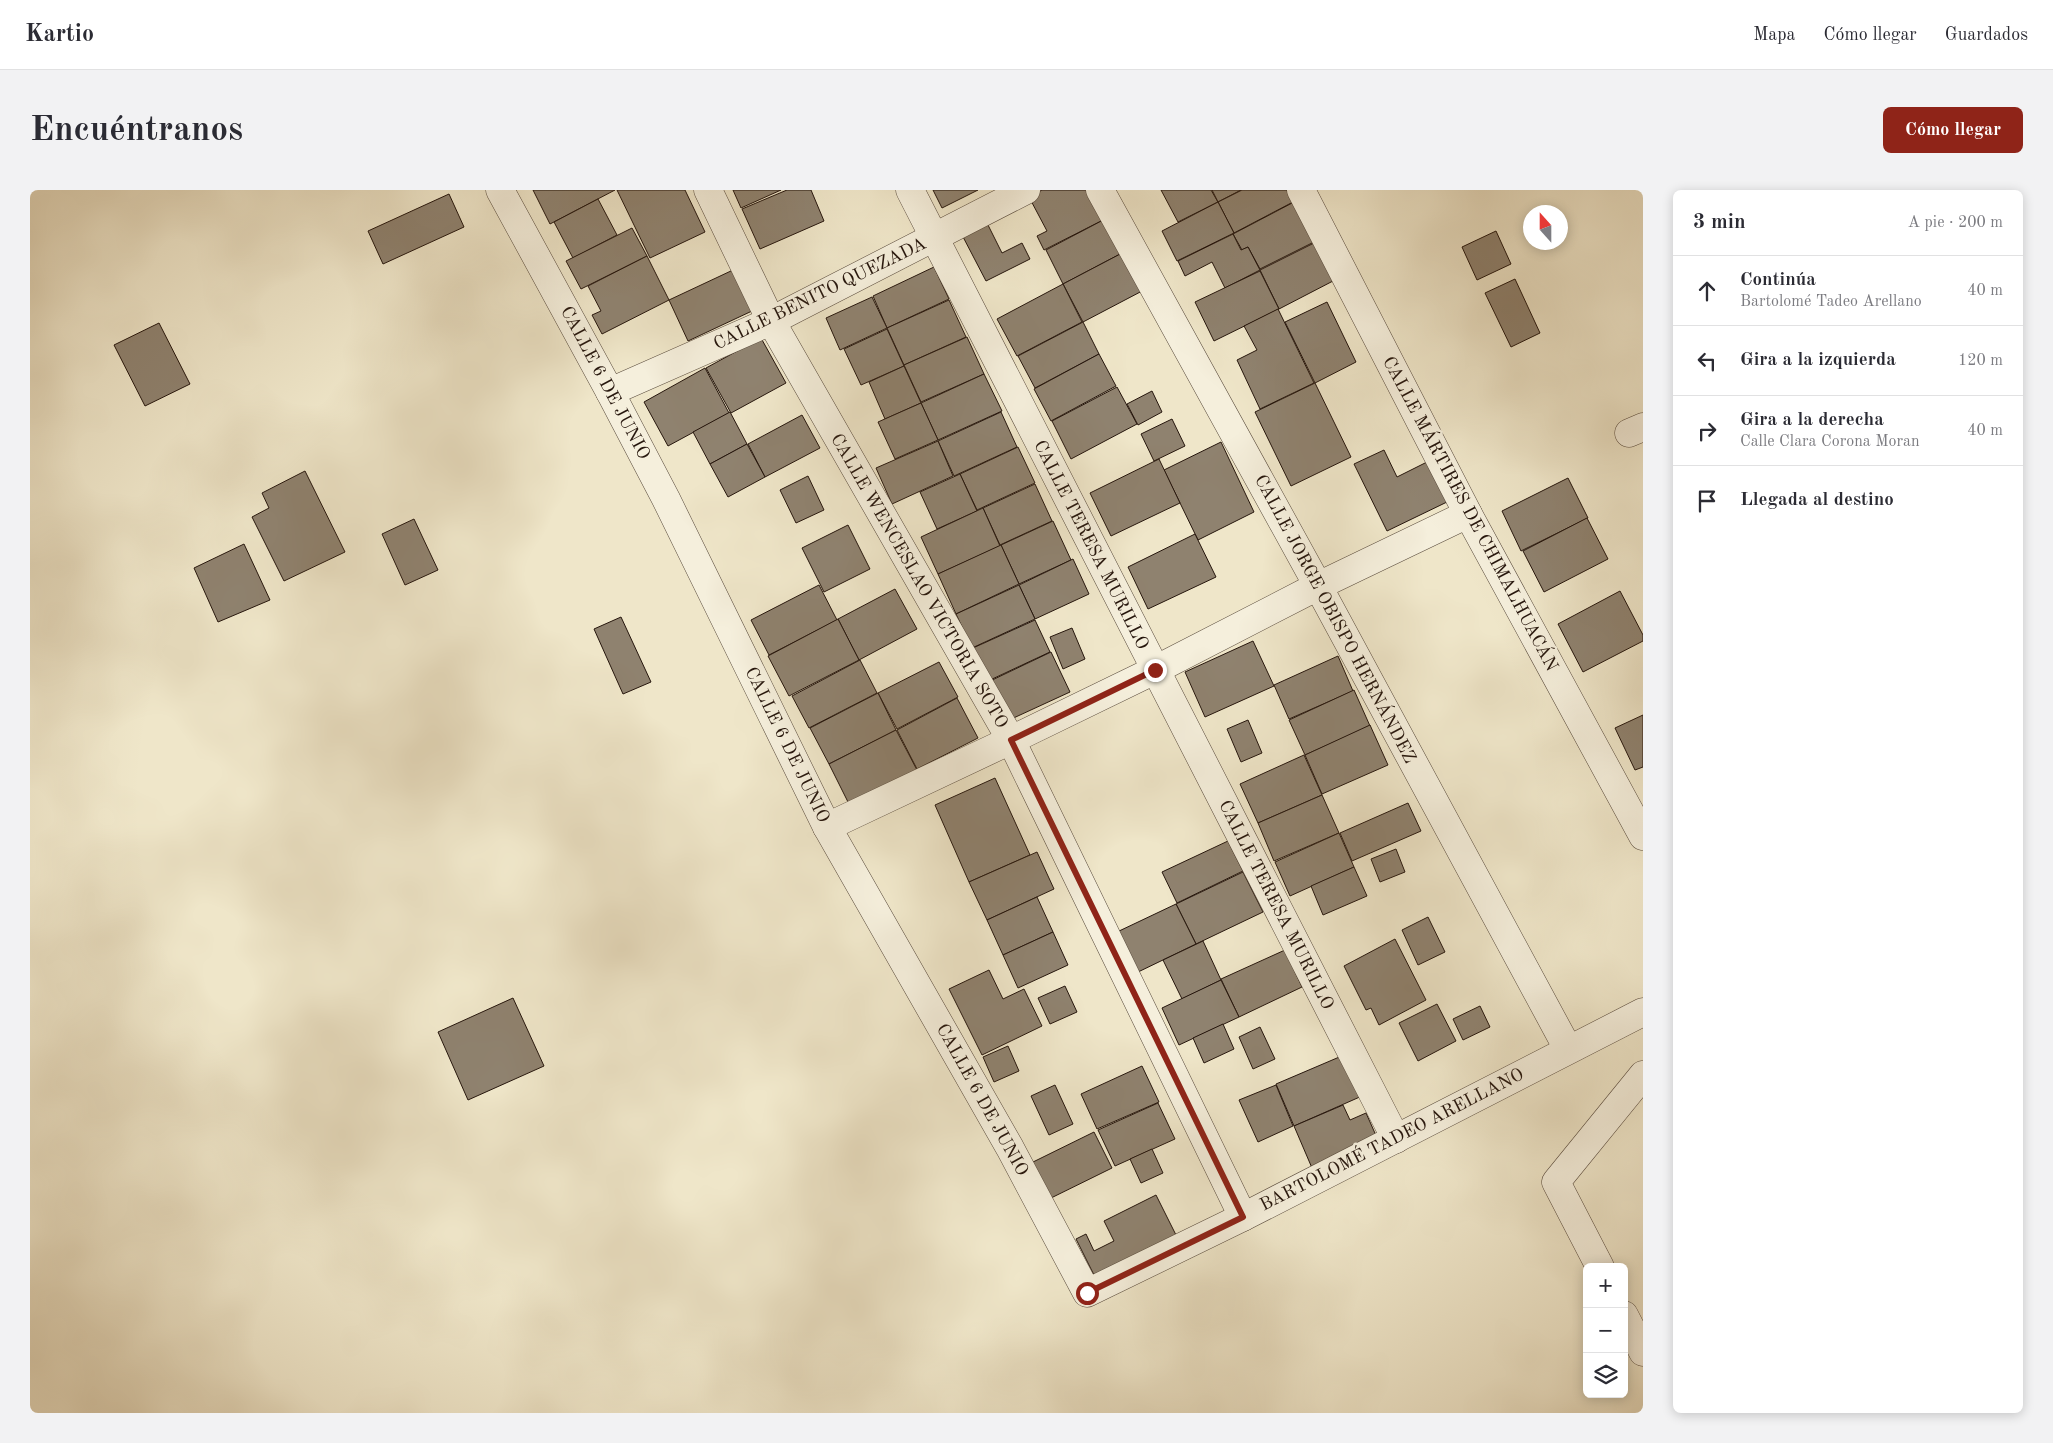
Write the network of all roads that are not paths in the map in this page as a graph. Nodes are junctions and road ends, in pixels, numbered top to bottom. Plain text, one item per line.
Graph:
1 (500, 190) edge
2 (708, 190) edge
3 (910, 190) edge
4 (1026, 190) edge
5 (1100, 190) edge
6 (1301, 190) edge
7 (933, 239) junction
8 (770, 321) junction
9 (610, 392) junction
10 (1468, 514) junction
11 (1318, 586) junction
12 (1155, 670) junction
13 (1011, 740) junction
14 (827, 827) junction
15 (1643, 836) edge
16 (1643, 1012) edge
17 (1568, 1050) junction
18 (1643, 1075) edge
19 (1396, 1139) junction
20 (1243, 1217) junction
21 (1598, 1263) edge
22 (1087, 1293) joint
23 (1628, 1323) edge
24 (1643, 1352) edge

1 - 9 street, CALLE 6 DE JUNIO
2 - 8 street, CALLE WENCESLAO VICTORIA SOTO
3 - 7 street, CALLE TERESA MURILLO
4 - 7 street, CALLE BENITO QUEZADA
5 - 11 street, CALLE JORGE OBISPO HERNÁNDEZ
6 - 10 street, CALLE MÁRTIRES DE CHIMALHUACÁN
7 - 8 street, CALLE BENITO QUEZADA
7 - 12 street, CALLE TERESA MURILLO
8 - 9 street, CALLE BENITO QUEZADA
8 - 13 street, CALLE WENCESLAO VICTORIA SOTO
9 - 14 street, CALLE 6 DE JUNIO
10 - 11 street
10 - 15 street, CALLE MÁRTIRES DE CHIMALHUACÁN
11 - 12 street
11 - 17 street, CALLE JORGE OBISPO HERNÁNDEZ
12 - 13 street
12 - 19 street, CALLE TERESA MURILLO
13 - 14 street
13 - 20 street, CALLE WENCESLAO VICTORIA SOTO
14 - 22 street, CALLE 6 DE JUNIO
16 - 17 street, BARTOLOMÉ TADEO ARELLANO
17 - 19 street, BARTOLOMÉ TADEO ARELLANO
18 - 21 street
19 - 20 street, BARTOLOMÉ TADEO ARELLANO
20 - 22 street, BARTOLOMÉ TADEO ARELLANO
23 - 24 street

